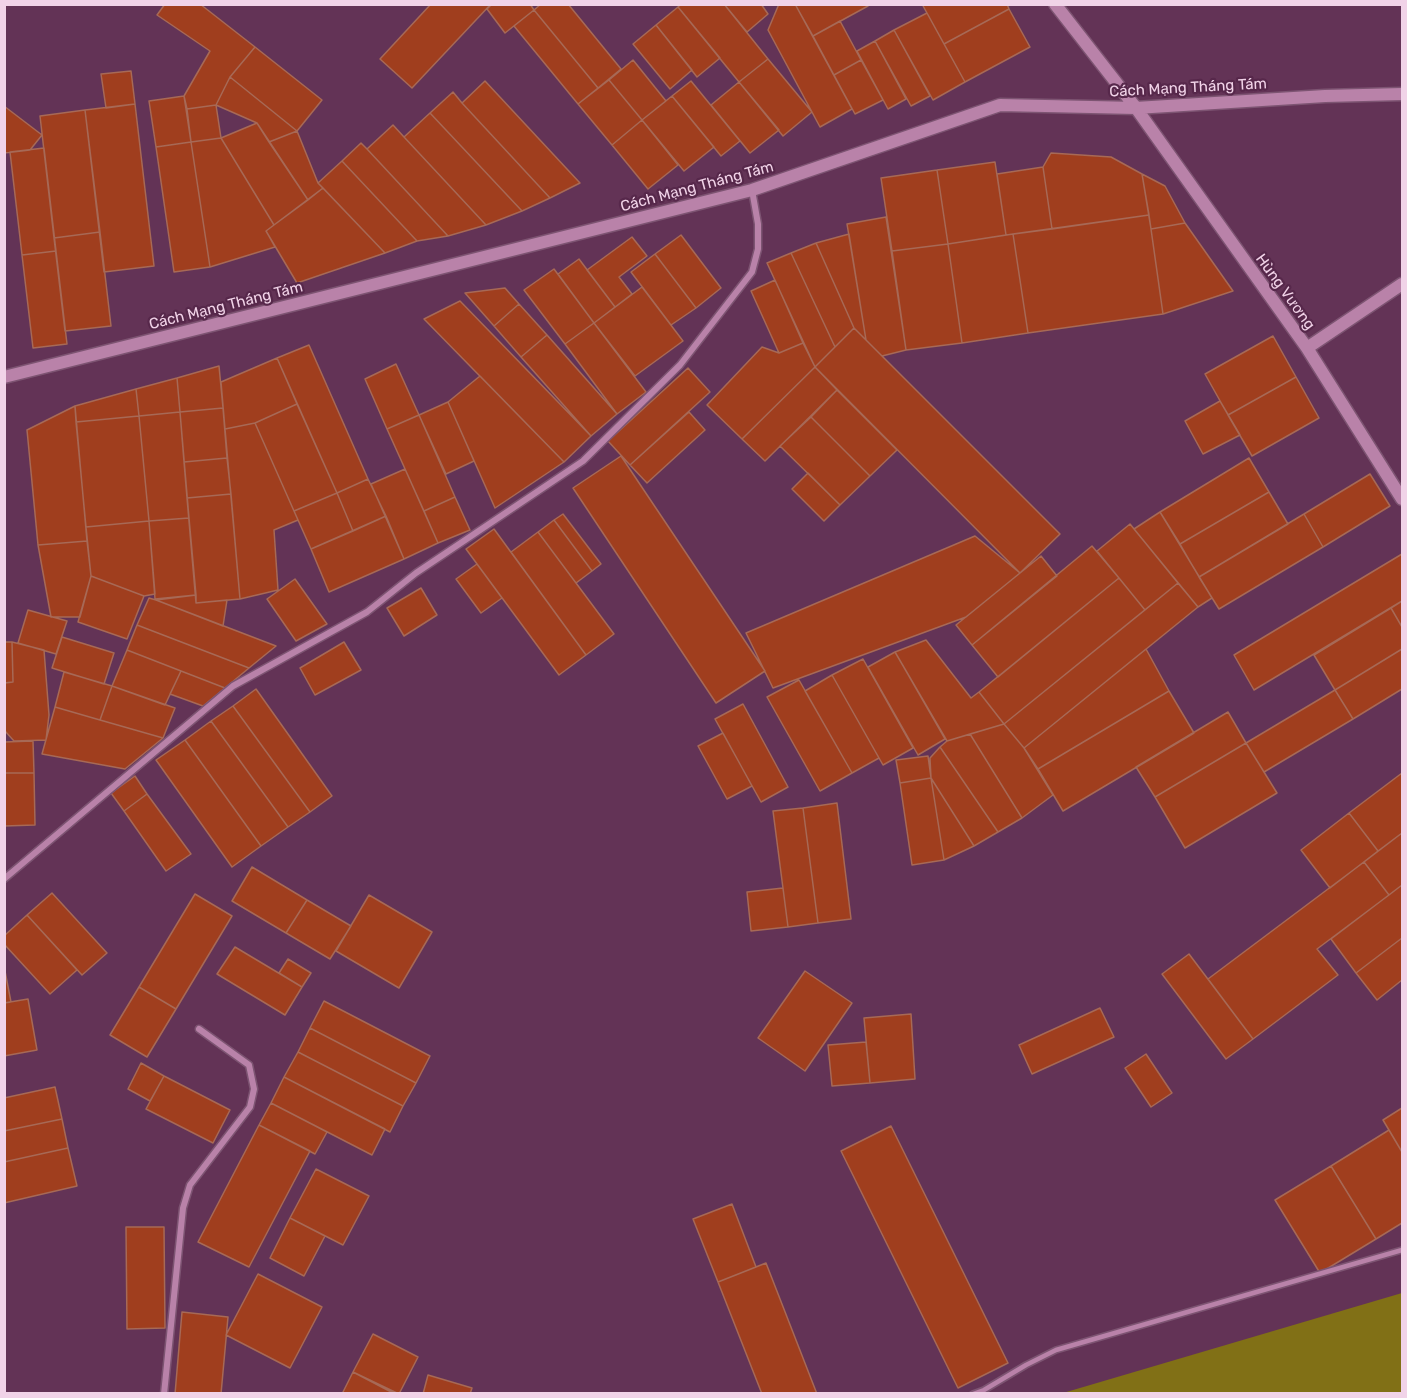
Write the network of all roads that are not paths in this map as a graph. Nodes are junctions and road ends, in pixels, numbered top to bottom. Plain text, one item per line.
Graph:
1 (1055, 4) edge
2 (1402, 94) edge
3 (1136, 108) junction
4 (752, 190) junction
5 (1402, 284) edge
6 (1307, 348) junction
7 (4, 377) edge
8 (1402, 499) edge
9 (4, 879) edge
10 (199, 1029) dead end
11 (1402, 1250) edge
12 (164, 1394) edge
13 (973, 1394) edge

1 - 3 street, Hùng Vương
2 - 3 street, Cách Mạng Tháng Tám
3 - 4 street, Cách Mạng Tháng Tám
3 - 6 street, Hùng Vương
4 - 7 street, Cách Mạng Tháng Tám
4 - 9 street
5 - 6 street
6 - 8 street, Hùng Vương
10 - 12 street
11 - 13 lane

